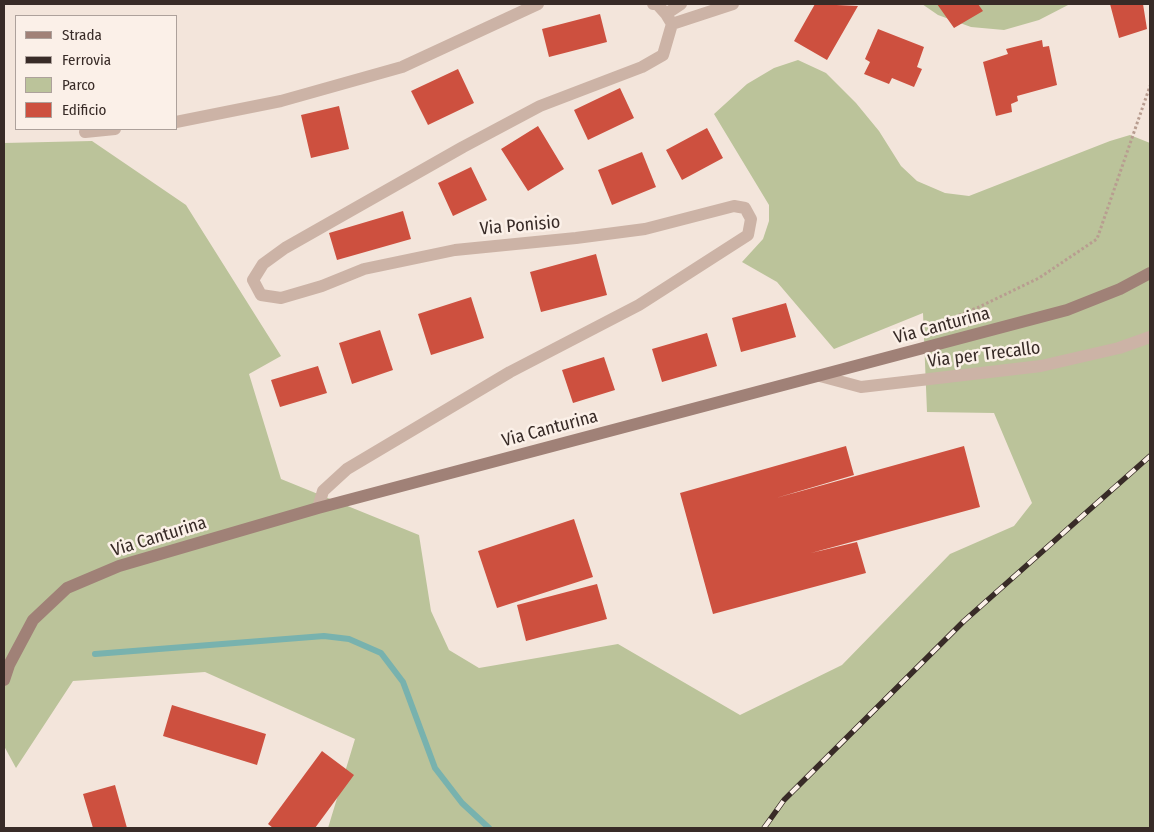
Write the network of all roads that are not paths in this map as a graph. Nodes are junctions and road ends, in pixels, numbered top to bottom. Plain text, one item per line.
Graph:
1 (538, 4) edge
2 (653, 4) edge
3 (682, 4) edge
4 (732, 4) edge
5 (669, 19) junction
6 (178, 122) edge
7 (106, 130) edge
8 (85, 132) dead end
9 (1150, 273) edge
10 (1150, 337) edge
11 (820, 376) junction
12 (318, 508) junction
13 (4, 680) edge

1 - 6 street
2 - 5 street
3 - 5 street
4 - 5 street
5 - 12 street, Via Ponisio
7 - 8 street
9 - 11 main road, Via Canturina
10 - 11 street, Via per Trecallo
11 - 12 main road, Via Canturina
12 - 13 main road, Via Canturina

